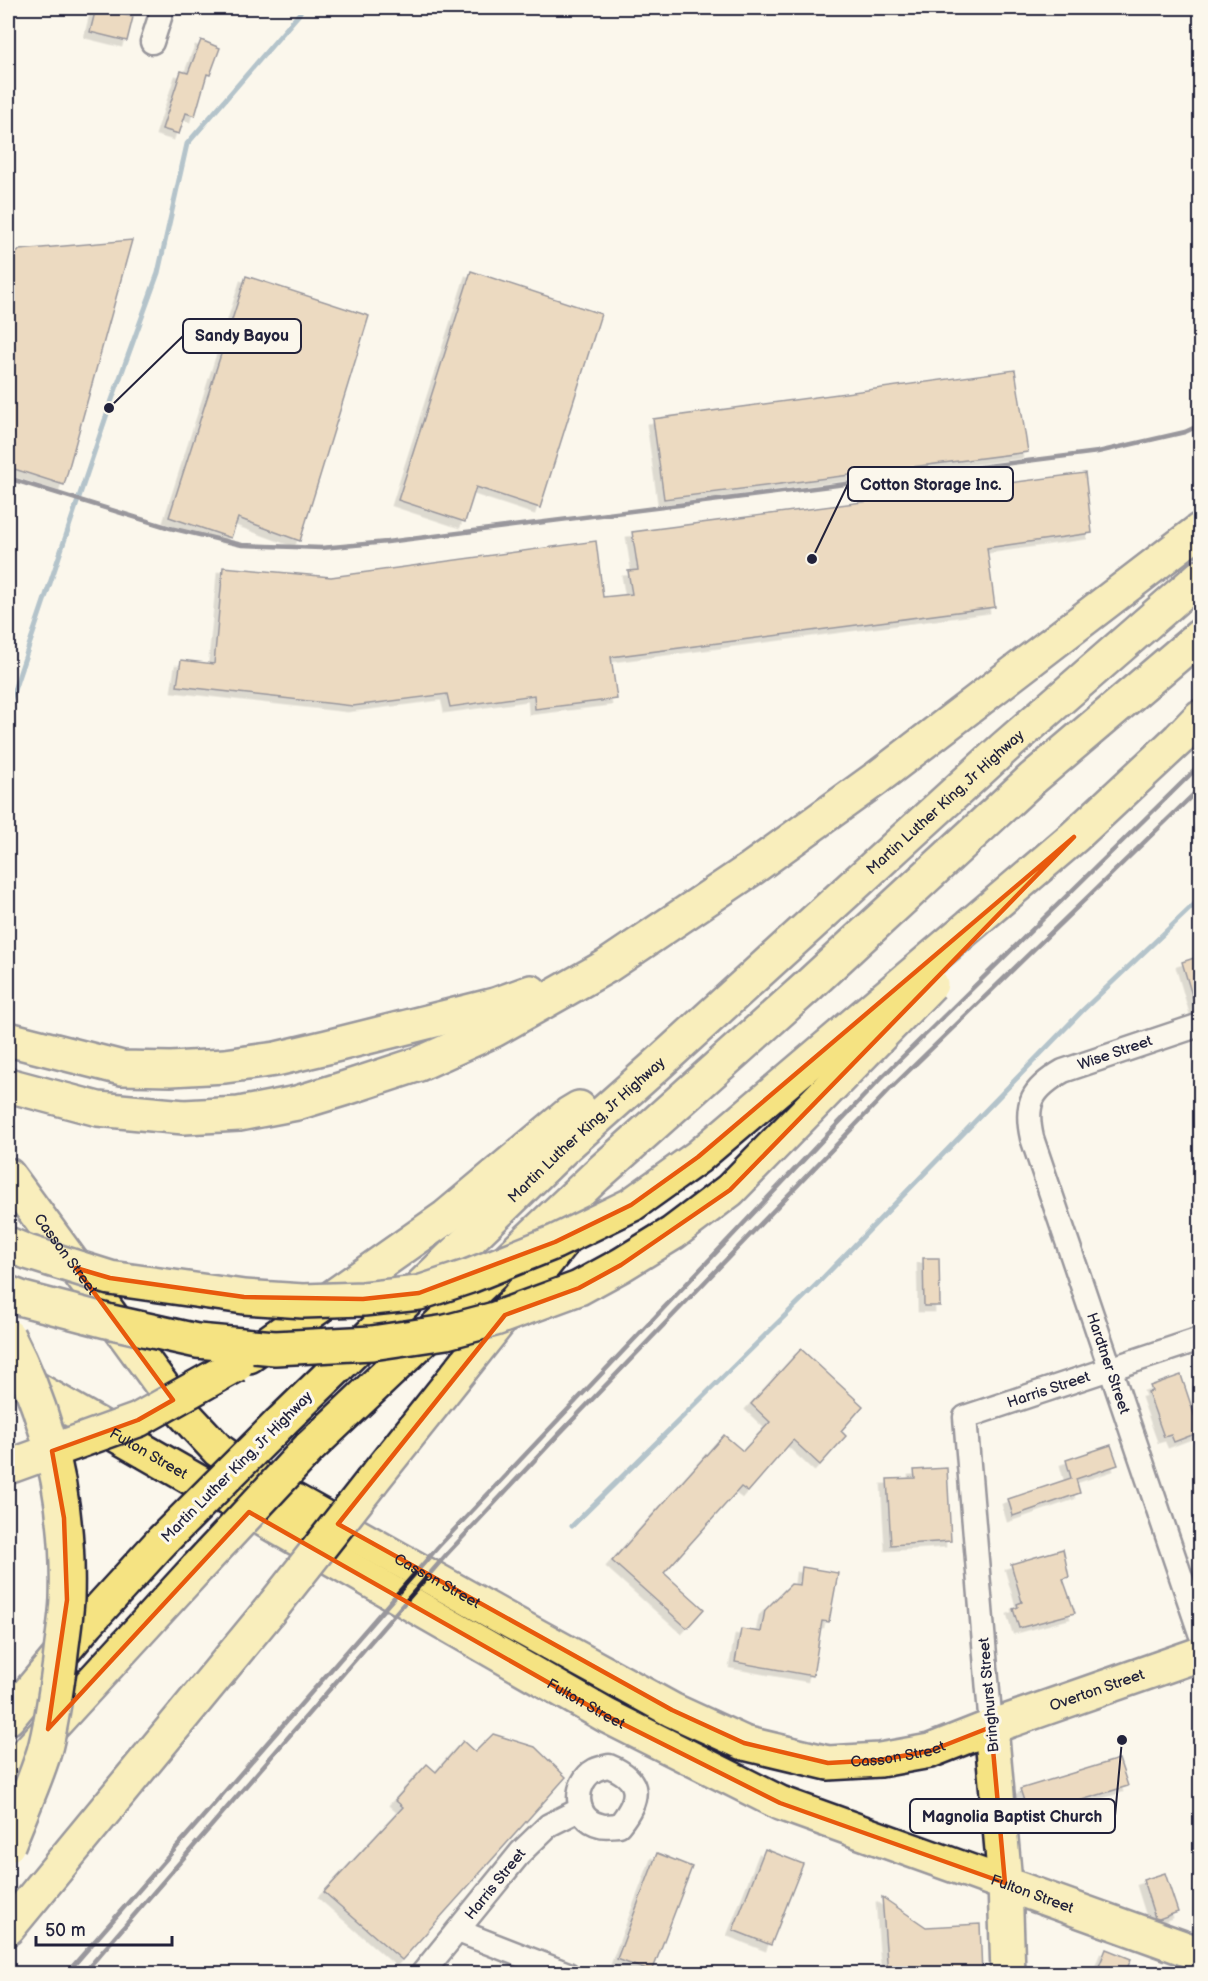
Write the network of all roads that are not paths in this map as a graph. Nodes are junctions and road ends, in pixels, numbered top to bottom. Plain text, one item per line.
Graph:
1 (163, 8) edge
2 (152, 42) dead end
3 (1200, 530) edge
4 (1200, 577) edge
5 (1200, 636) edge
6 (1190, 728) edge
7 (1074, 837) junction
8 (607, 966) junction
9 (1200, 1025) edge
10 (8, 1039) edge
11 (723, 1062) junction
12 (657, 1065) junction
13 (17, 1088) edge
14 (1035, 1092) joint
15 (8, 1175) edge
16 (8, 1244) edge
17 (8, 1293) edge
18 (8, 1336) edge
19 (1200, 1339) edge
20 (1112, 1369) junction
21 (8, 1374) edge
22 (965, 1417) joint
23 (8, 1467) edge
24 (1200, 1633) edge
25 (1200, 1654) edge
26 (8, 1718) edge
27 (992, 1727) junction
28 (8, 1774) edge
29 (581, 1809) dead end
30 (8, 1845) edge
31 (1005, 1883) junction
32 (8, 1928) edge
33 (458, 1931) junction
34 (1200, 1954) edge
35 (1200, 1970) edge
36 (422, 1974) edge
37 (567, 1974) edge
38 (1008, 1974) edge
39 (1191, 1974) edge

1 - 2 street
3 - 8 main road
4 - 12 main road, Martin Luther King, Jr Highway
5 - 11 main road
6 - 7 main road, bridge
7 - 16 main road, bridge
7 - 17 main road, bridge
8 - 10 main road
8 - 13 main road
9 - 14 street, Wise Street
11 - 28 main road, bridge
11 - 32 main road, bridge
12 - 23 main road, bridge
12 - 26 main road, Martin Luther King, Jr Highway, bridge
14 - 20 street, Hardtner Street
15 - 27 main road, Casson Street
18 - 30 main road, bridge
19 - 20 street, Harris Street
20 - 22 street, Harris Street
20 - 24 street, Hardtner Street
21 - 31 main road, Fulton Street
22 - 27 street, Bringhurst Street
25 - 27 main road, Overton Street
27 - 31 main road, Bringhurst Street
29 - 33 street, Harris Street
31 - 34 main road, Fulton Street
31 - 38 main road, Bringhurst Street
33 - 36 street, Harris Street
33 - 37 street
35 - 39 main road

